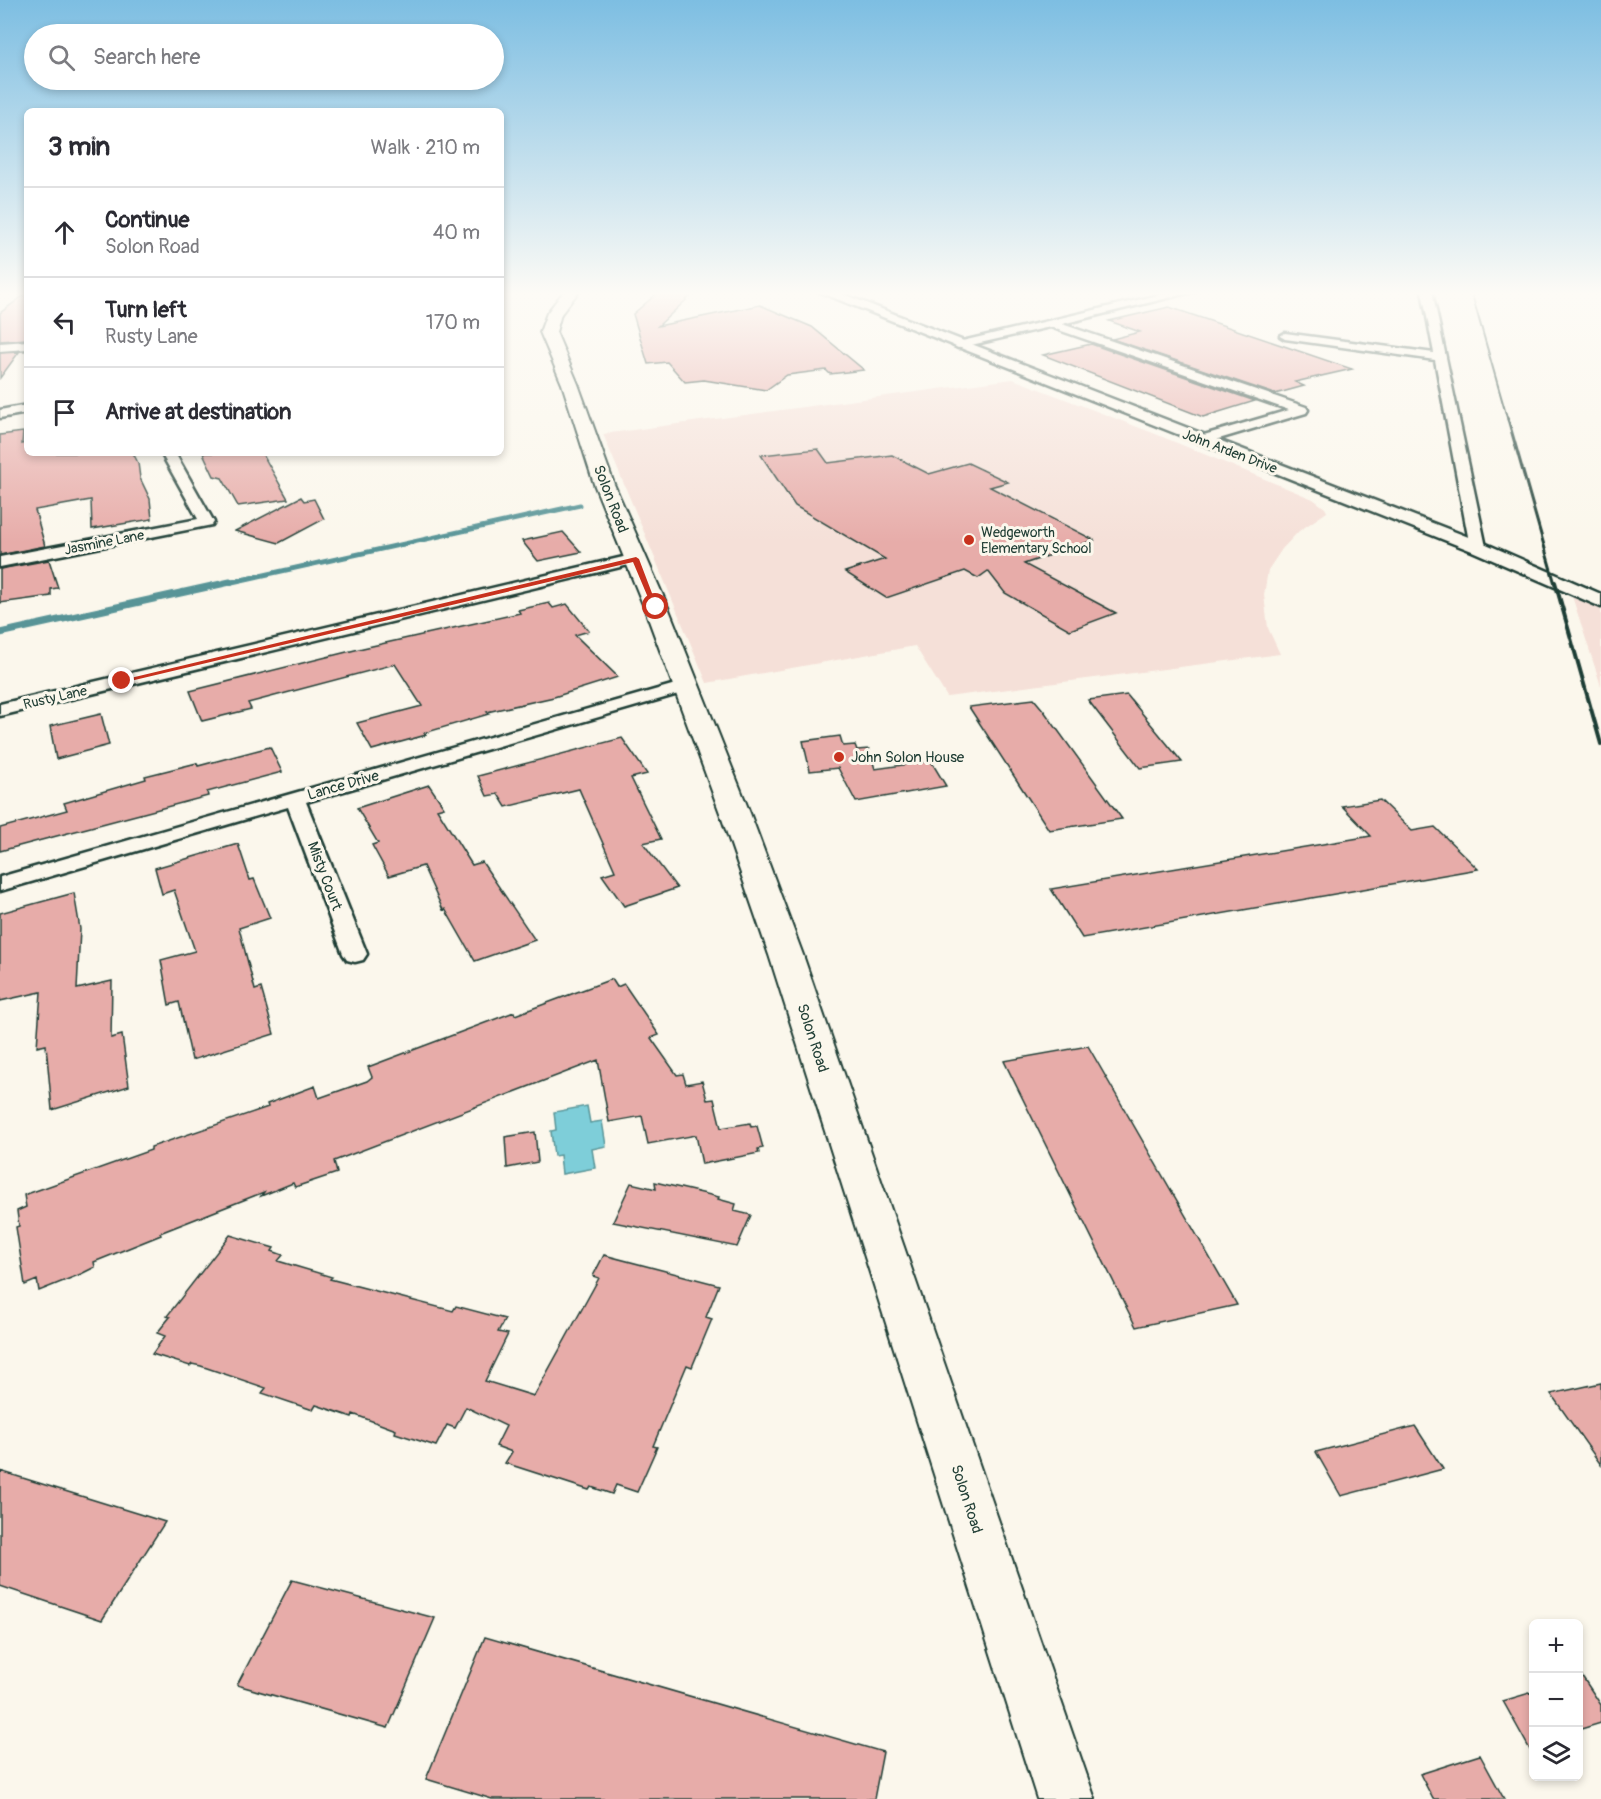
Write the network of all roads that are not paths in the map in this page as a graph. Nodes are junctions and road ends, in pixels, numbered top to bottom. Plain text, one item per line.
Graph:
1 (566, 375) edge
2 (1035, 375) edge
3 (1200, 375) edge
4 (1444, 375) edge
5 (24, 410) edge
6 (0, 414) edge
7 (1202, 440) junction
8 (170, 456) edge
9 (1478, 547) junction
10 (636, 559) junction
11 (0, 562) edge
12 (1601, 601) edge
13 (686, 686) junction
14 (0, 710) edge
15 (295, 799) junction
16 (0, 884) edge
17 (355, 954) dead end
18 (1066, 1799) edge

1 - 10 main road, Solon Road
2 - 7 street, John Arden Drive
3 - 7 street
4 - 9 street
5 - 6 street
7 - 9 street, John Arden Drive
8 - 11 street, Jasmine Lane
9 - 12 street, John Arden Drive
10 - 13 main road, Solon Road
10 - 14 street, Rusty Lane
13 - 15 street, Lance Drive
13 - 18 main road, Solon Road
15 - 16 street, Lance Drive
15 - 17 street, Misty Court

